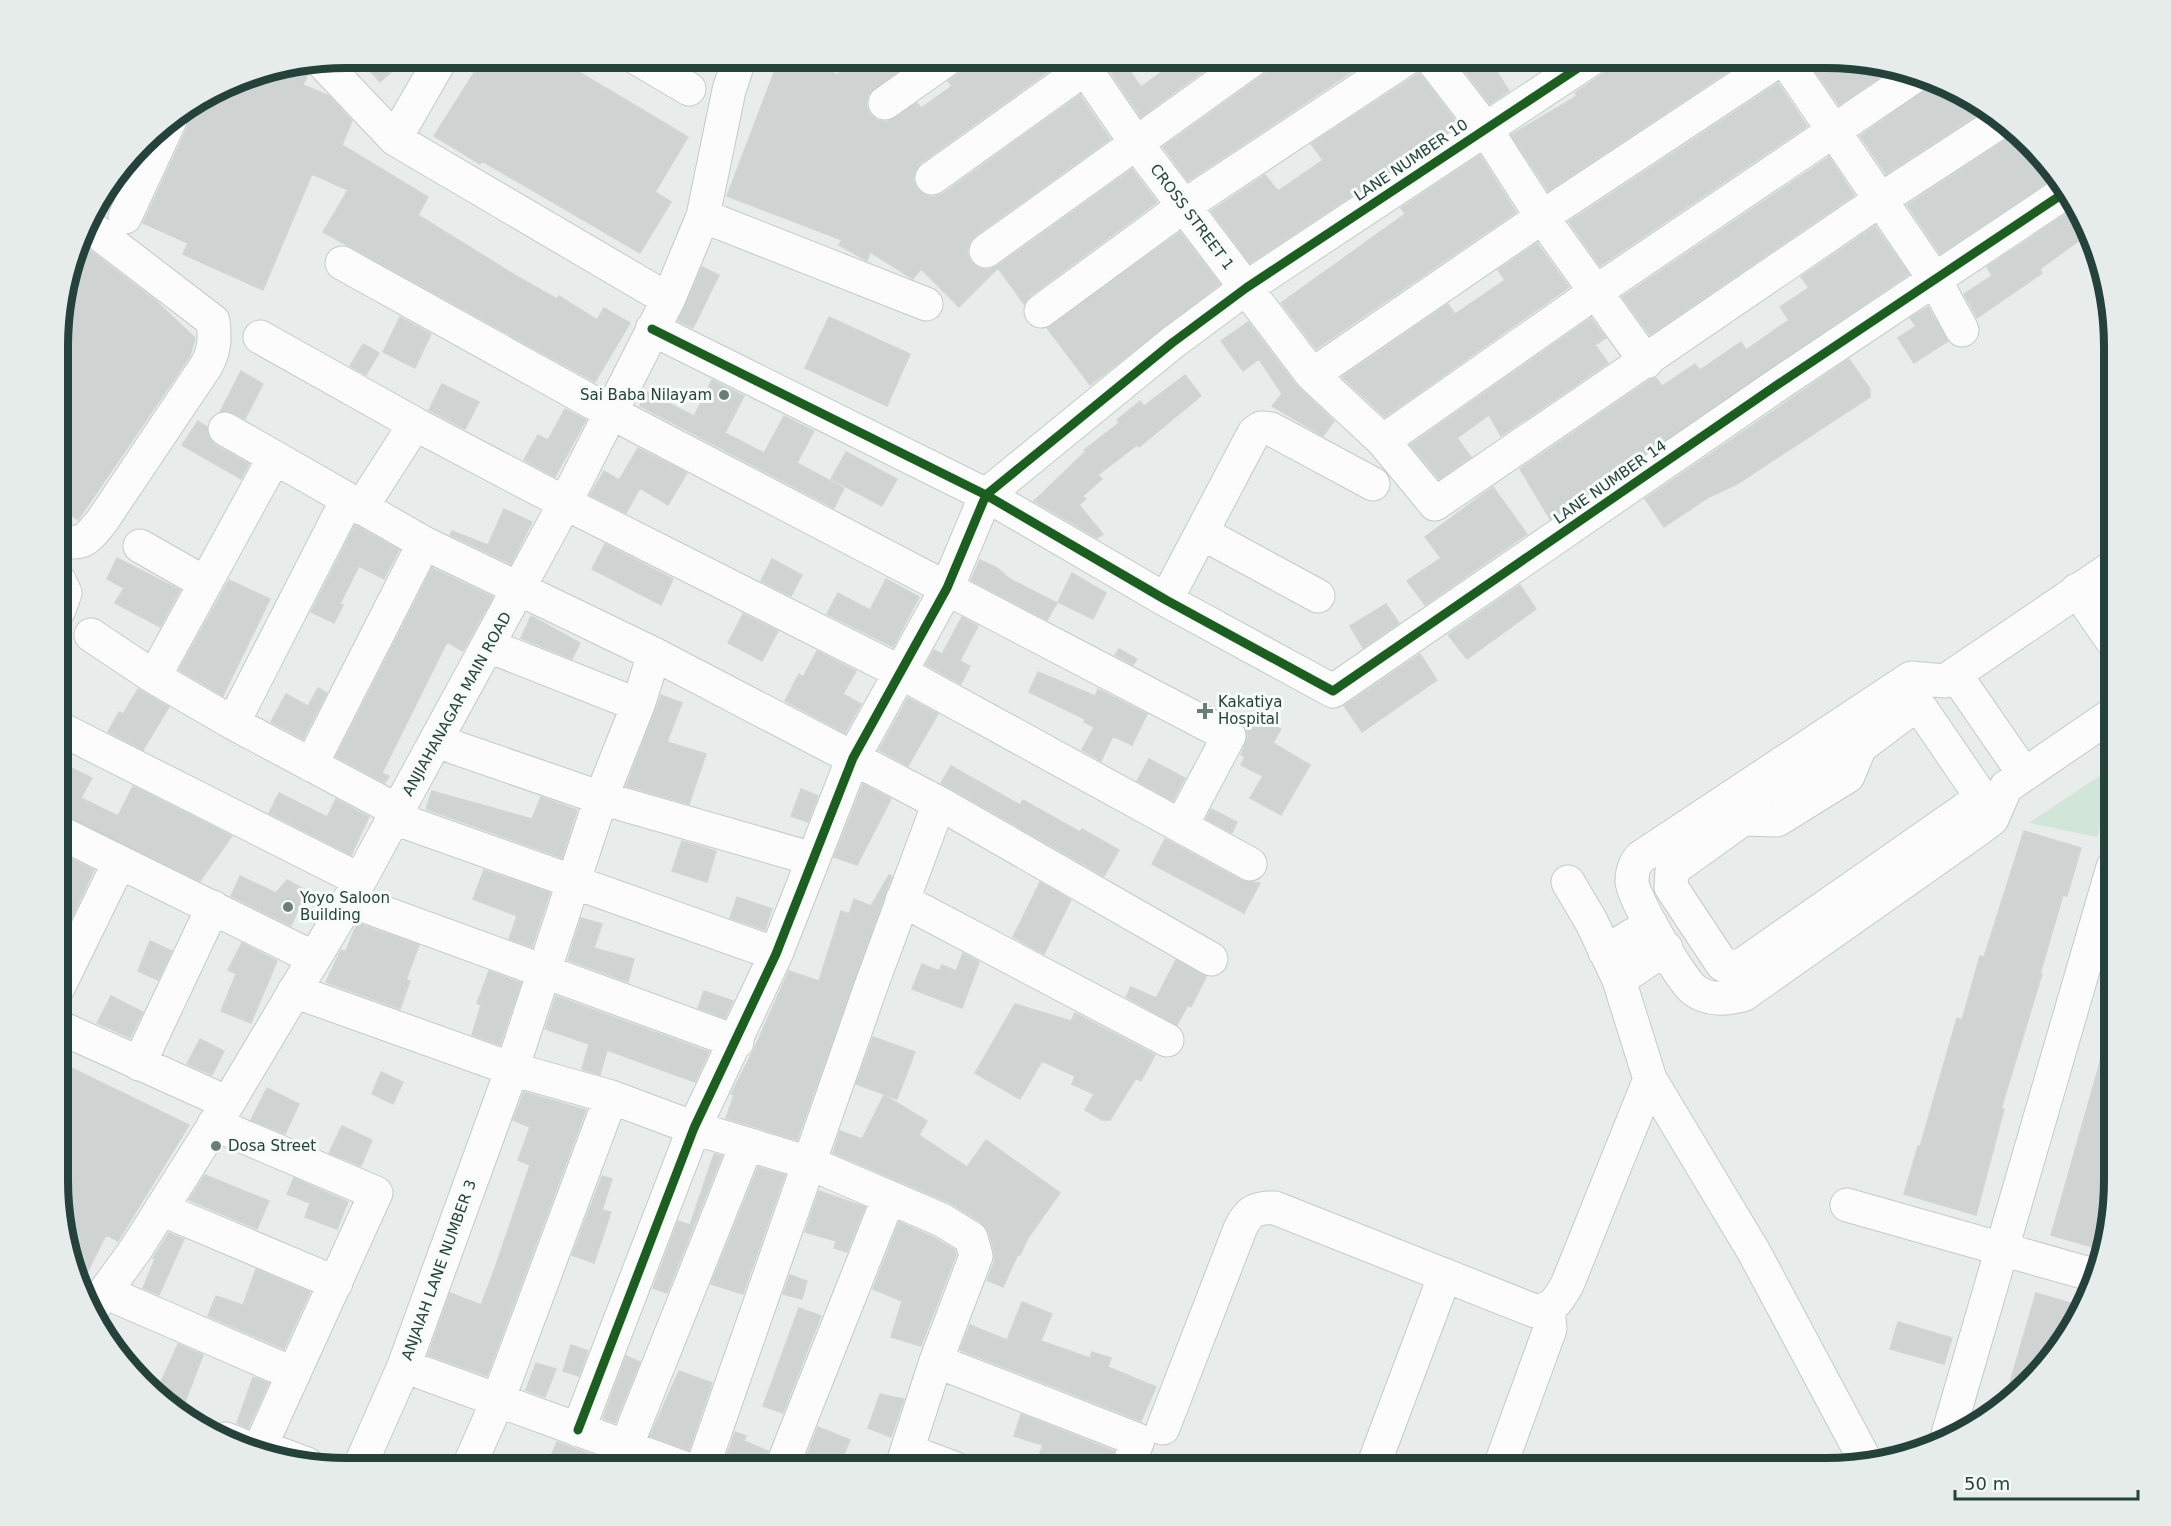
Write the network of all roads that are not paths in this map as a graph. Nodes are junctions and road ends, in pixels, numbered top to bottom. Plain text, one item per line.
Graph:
1 (328, 68) edge
2 (436, 68) edge
3 (654, 68) edge
4 (736, 68) edge
5 (934, 68) edge
6 (1079, 68) edge
7 (1092, 68) edge
8 (1241, 68) edge
9 (1393, 68) edge
10 (1439, 68) edge
11 (1576, 68) edge
12 (1769, 68) edge
13 (1791, 68) edge
14 (1908, 80) edge
15 (690, 89) dead end
16 (885, 103) dead end
17 (1995, 125) edge
18 (1485, 128) junction
19 (1833, 130) junction
20 (162, 137) edge
21 (395, 139) junction
22 (1136, 143) junction
23 (932, 178) dead end
24 (2060, 196) edge
25 (1880, 200) junction
26 (1184, 206) junction
27 (704, 216) junction
28 (125, 217) dead end
29 (1542, 217) junction
30 (94, 228) edge
31 (986, 251) dead end
32 (342, 263) dead end
33 (1935, 280) junction
34 (1246, 288) junction
35 (652, 290) dead end
36 (1597, 291) junction
37 (926, 304) dead end
38 (1041, 311) dead end
39 (652, 329) junction
40 (1962, 330) dead end
41 (260, 337) dead end
42 (1646, 362) junction
43 (1312, 375) junction
44 (610, 412) junction
45 (416, 424) junction
46 (225, 429) dead end
47 (1383, 441) junction
48 (274, 458) junction
49 (1373, 484) dead end
50 (986, 495) junction
51 (565, 503) junction
52 (354, 504) junction
53 (1202, 532) junction
54 (68, 542) edge
55 (424, 543) junction
56 (140, 546) dead end
57 (2104, 573) edge
58 (205, 583) junction
59 (947, 588) junction
60 (520, 590) junction
61 (2077, 590) junction
62 (1318, 596) dead end
63 (1166, 600) junction
64 (2104, 629) edge
65 (91, 635) dead end
66 (489, 646) junction
67 (654, 654) junction
68 (900, 672) junction
69 (1955, 674) junction
70 (154, 676) junction
71 (638, 705) junction
72 (2104, 720) edge
73 (234, 723) junction
74 (68, 733) edge
75 (436, 741) junction
76 (1860, 747) junction
77 (853, 758) junction
78 (311, 765) junction
79 (1784, 770) junction
80 (2024, 774) junction
81 (601, 798) junction
82 (939, 803) junction
83 (396, 814) junction
84 (1743, 819) junction
85 (1181, 826) junction
86 (68, 837) edge
87 (813, 859) junction
88 (119, 863) junction
89 (1250, 864) dead end
90 (576, 882) junction
91 (1568, 882) dead end
92 (354, 889) junction
93 (2104, 898) edge
94 (902, 900) junction
95 (213, 907) junction
96 (1843, 910) junction
97 (1658, 936) junction
98 (776, 954) junction
99 (314, 958) junction
100 (1211, 959) dead end
101 (1612, 966) junction
102 (68, 968) edge
103 (546, 971) junction
104 (294, 991) junction
105 (68, 1031) edge
106 (1167, 1040) dead end
107 (737, 1042) junction
108 (139, 1064) junction
109 (512, 1069) junction
110 (1650, 1079) junction
111 (611, 1097) junction
112 (221, 1113) junction
113 (694, 1128) junction
114 (747, 1144) junction
115 (808, 1163) junction
116 (889, 1197) junction
117 (1847, 1205) dead end
118 (161, 1209) junction
119 (2001, 1250) junction
120 (2088, 1273) edge
121 (1445, 1275) junction
122 (336, 1283) junction
123 (98, 1302) edge
124 (1548, 1309) junction
125 (936, 1361) junction
126 (404, 1366) junction
127 (294, 1374) junction
128 (498, 1400) junction
129 (1163, 1428) dead end
130 (1949, 1429) edge
131 (578, 1430) junction
132 (261, 1445) edge
133 (1863, 1456) edge
134 (363, 1458) edge
135 (472, 1458) edge
136 (622, 1458) edge
137 (705, 1458) edge
138 (785, 1458) edge
139 (906, 1458) edge
140 (1131, 1458) edge
141 (1376, 1458) edge
142 (1503, 1458) edge

1 - 21 street
2 - 21 street
3 - 15 street
4 - 27 street, ANJIAHANAGAR MAIN ROAD
5 - 16 street
6 - 23 street
7 - 22 street, CROSS STREET 1
8 - 22 street
9 - 26 street
10 - 18 street
11 - 18 street, LANE NUMBER 10
12 - 29 street
13 - 19 street
14 - 19 street
17 - 25 street
18 - 29 street
18 - 34 street, LANE NUMBER 10
19 - 25 street
19 - 36 street
20 - 28 street
21 - 35 street
22 - 26 street, CROSS STREET 1
22 - 31 street
24 - 33 street, LANE NUMBER 14
25 - 33 street
25 - 42 street
26 - 34 street, CROSS STREET 1
26 - 38 street
27 - 37 street
27 - 39 street, ANJIAHANAGAR MAIN ROAD
29 - 36 street
29 - 43 street
30 - 54 street
32 - 44 street
33 - 40 street
33 - 63 street, LANE NUMBER 14
34 - 43 street, CROSS STREET 1
34 - 50 street, LANE NUMBER 10
36 - 42 street
36 - 47 street
39 - 44 street, ANJIAHANAGAR MAIN ROAD
39 - 50 street
41 - 45 street
42 - 47 street, CROSS STREET 1
43 - 47 street, CROSS STREET 1
44 - 51 street, ANJIAHANAGAR MAIN ROAD
44 - 59 street
45 - 51 street
45 - 52 street
46 - 48 street
48 - 52 street
48 - 58 street
49 - 53 street
50 - 59 street
50 - 63 street
51 - 60 street, ANJIAHANAGAR MAIN ROAD
51 - 68 street
52 - 55 street
52 - 73 street
53 - 62 street
53 - 63 street
55 - 60 street
55 - 78 street
56 - 58 street
57 - 61 street
58 - 70 street
59 - 68 street
59 - 85 street
60 - 66 street, ANJIAHANAGAR MAIN ROAD
60 - 67 street
61 - 64 street
61 - 69 street
65 - 70 street
66 - 71 street
66 - 75 street, ANJIAHANAGAR MAIN ROAD
67 - 71 street, ANJAIAH LANE NUMBER 3
67 - 77 street
68 - 77 street
68 - 85 street
69 - 79 street
69 - 80 street
70 - 73 street
71 - 81 street, ANJAIAH LANE NUMBER 3
72 - 80 street
73 - 78 street
74 - 92 street
75 - 81 street
75 - 83 street, ANJIAHANAGAR MAIN ROAD
76 - 79 street
76 - 84 street
76 - 96 street
77 - 82 street
77 - 87 street
78 - 83 street
79 - 84 street
79 - 97 street
80 - 96 street
81 - 87 street
81 - 90 street, ANJAIAH LANE NUMBER 3
82 - 94 street
82 - 100 street
83 - 90 street
83 - 92 street, ANJIAHANAGAR MAIN ROAD
84 - 96 street
85 - 89 street
86 - 88 street
87 - 98 street
88 - 95 street
88 - 102 street
90 - 98 street
90 - 103 street, ANJAIAH LANE NUMBER 3
91 - 101 street
92 - 99 street, ANJIAHANAGAR MAIN ROAD
92 - 103 street
93 - 119 street
94 - 106 street
94 - 115 street
95 - 99 street
95 - 108 street
96 - 97 street
97 - 101 street
98 - 107 street
99 - 104 street, ANJIAHANAGAR MAIN ROAD
101 - 110 street
103 - 107 street
103 - 109 street, ANJAIAH LANE NUMBER 3
104 - 109 street
104 - 112 street, ANJIAHANAGAR MAIN ROAD
105 - 108 street
107 - 113 street
108 - 112 street
109 - 111 street
109 - 126 street, ANJAIAH LANE NUMBER 3
110 - 124 street
110 - 133 street
111 - 113 street
111 - 128 street
112 - 118 street, ANJIAHANAGAR MAIN ROAD
112 - 122 street
113 - 114 street
113 - 131 street
114 - 115 street
114 - 136 street
115 - 116 street
115 - 137 street
116 - 125 street
116 - 138 street
117 - 119 street
118 - 122 street
118 - 123 street, ANJIAHANAGAR MAIN ROAD
119 - 120 street
119 - 130 street
121 - 124 street
121 - 129 street
121 - 141 street
122 - 127 street
123 - 127 street
124 - 142 street
125 - 139 street
125 - 140 street
126 - 128 street
126 - 134 street, ANJAIAH LANE NUMBER 3
127 - 132 street
128 - 131 street
128 - 135 street
131 - 136 street

